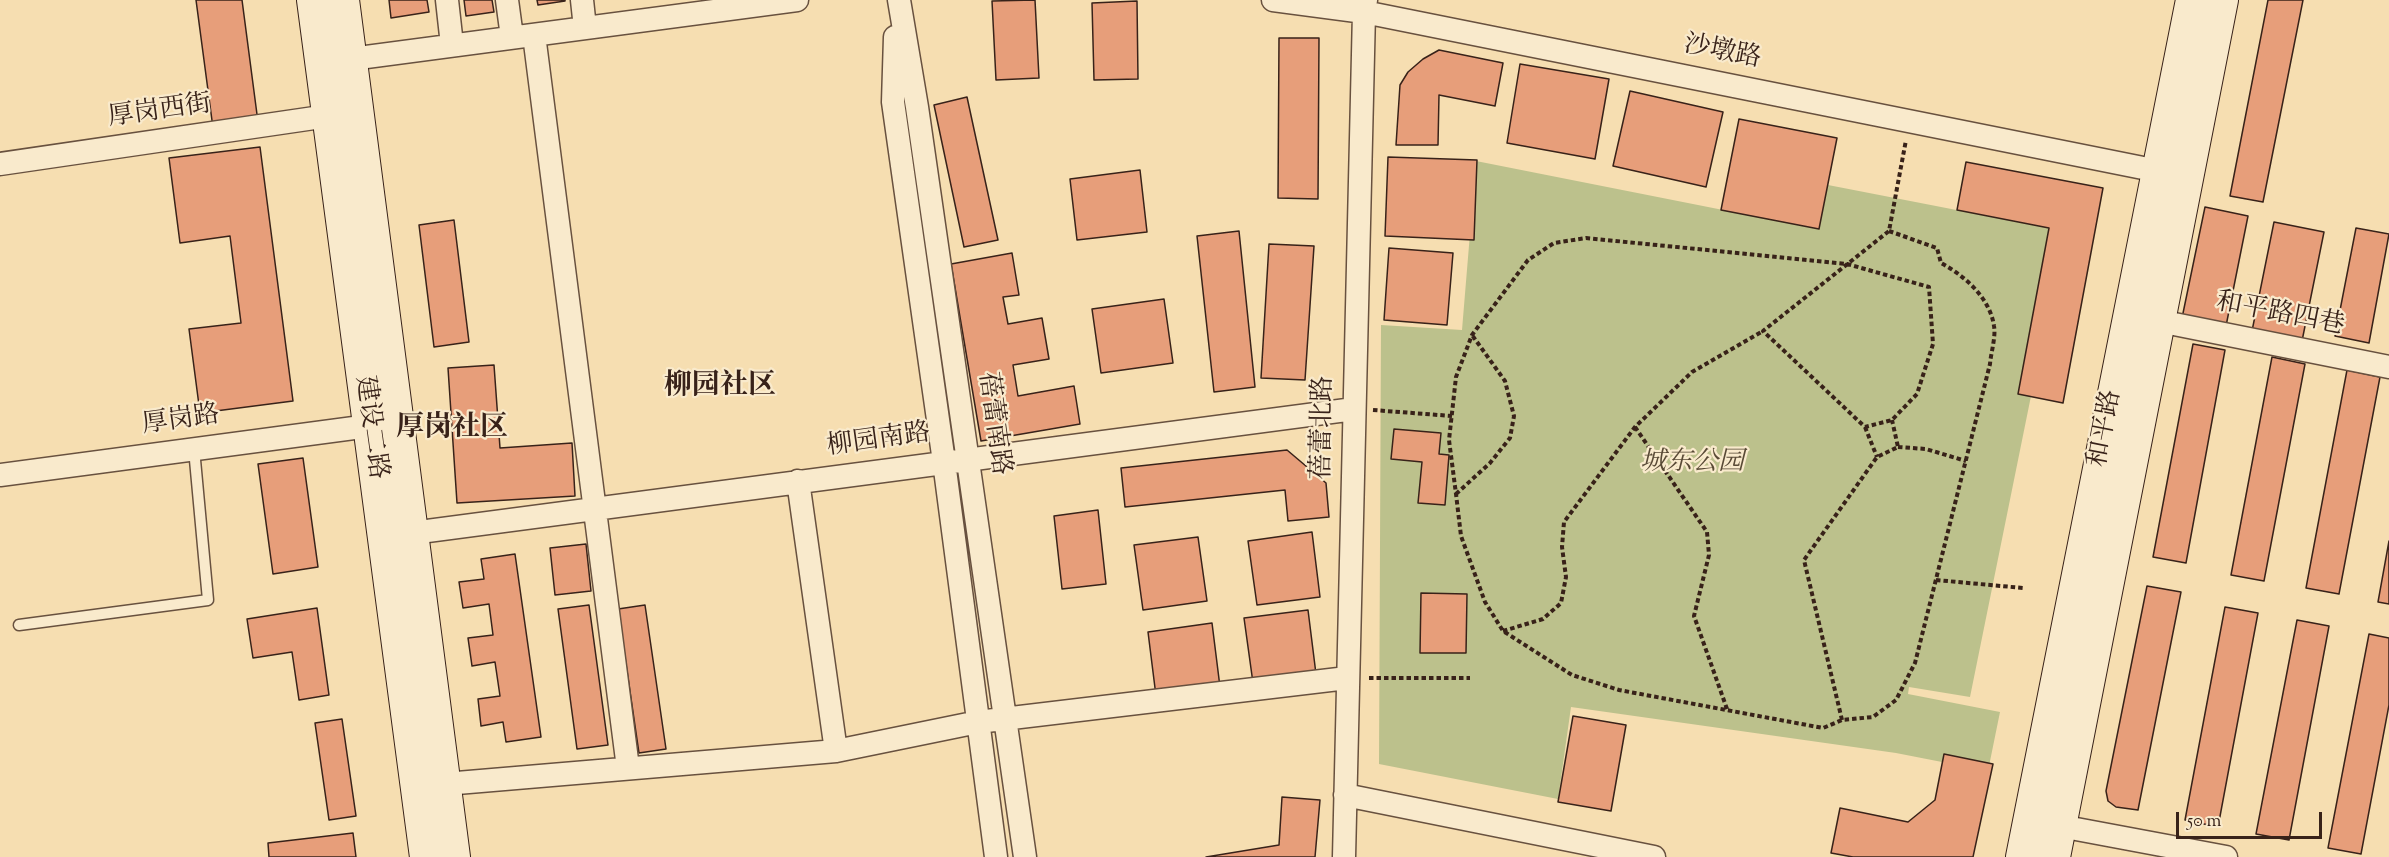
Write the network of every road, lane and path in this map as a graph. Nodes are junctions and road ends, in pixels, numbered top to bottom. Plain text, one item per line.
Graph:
1 (313, 0) edge
2 (343, 0) edge
3 (447, 0) edge
4 (507, 0) edge
5 (582, 0) edge
6 (797, 0) edge
7 (898, 0) edge
8 (1273, 0) edge
9 (2192, 0) edge
10 (2222, 0) edge
11 (774, 1) edge
12 (716, 5) edge
13 (1365, 6) edge
14 (647, 10) edge
15 (585, 28) junction
16 (534, 34) junction
17 (512, 37) junction
18 (453, 45) junction
19 (351, 59) junction
20 (328, 117) junction
21 (1910, 121) junction
22 (0, 164) edge
23 (2158, 171) junction
24 (1889, 231) junction
25 (1847, 264) junction
26 (2159, 321) junction
27 (1763, 331) junction
28 (1472, 335) junction
29 (2389, 367) edge
30 (1354, 409) junction
31 (1452, 416) junction
32 (1892, 420) junction
33 (369, 426) junction
34 (1635, 427) junction
35 (1864, 427) junction
36 (1898, 447) junction
37 (194, 449) junction
38 (1877, 457) junction
39 (968, 458) junction
40 (1966, 460) junction
41 (944, 462) junction
42 (0, 475) edge
43 (798, 481) junction
44 (1456, 494) junction
45 (595, 509) junction
46 (412, 533) junction
47 (1936, 580) junction
48 (2023, 588) dead end
49 (19, 625) dead end
50 (1503, 631) junction
51 (1347, 678) junction
52 (1470, 678) dead end
53 (1727, 710) junction
54 (1005, 718) junction
55 (1842, 720) junction
56 (978, 722) junction
57 (836, 751) junction
58 (628, 768) junction
59 (445, 784) junction
60 (1345, 795) junction
61 (2060, 826) junction
62 (426, 857) edge
63 (454, 857) edge
64 (996, 857) edge
65 (1025, 857) edge
66 (1344, 857) edge
67 (1654, 857) edge
68 (2022, 857) edge
69 (2054, 857) edge
70 (2226, 857) edge

1 - 20 main road, 建设二路
2 - 19 main road, 建设二路
3 - 18 street
4 - 17 street
5 - 15 street
6 - 11 street
7 - 39 street, 蓓蕾南路
7 - 41 street, 蓓蕾南路
8 - 13 street, 沙墩路
9 - 23 main road, 和平路
10 - 26 main road, 和平路
11 - 12 street
12 - 14 street
13 - 21 street, 沙墩路
13 - 30 street, 蓓蕾北路
14 - 15 street
15 - 16 street
16 - 17 street
16 - 45 street
17 - 18 street
18 - 19 street
19 - 46 main road, 建设二路
20 - 22 street, 厚岗西街
20 - 33 main road, 建设二路
21 - 23 street, 沙墩路
21 - 24 path
23 - 68 main road, 和平路
24 - 25 path
24 - 40 path
25 - 27 path
25 - 28 path
25 - 32 path
26 - 29 street, 和平路四巷
26 - 61 main road, 和平路
27 - 34 path
27 - 35 path
28 - 31 path
28 - 44 path
30 - 31 path
30 - 39 street, 柳园南路
30 - 51 street, 蓓蕾北路
31 - 44 path
32 - 35 path
32 - 36 path
33 - 37 street, 厚岗路
33 - 62 main road, 建设二路
34 - 50 path
34 - 53 path
35 - 38 path
36 - 38 path
36 - 40 path
37 - 42 street, 厚岗路
37 - 49 lane
38 - 55 path
39 - 41 street, 柳园南路
39 - 54 street, 蓓蕾南路
40 - 47 path
41 - 43 street, 柳园南路
41 - 56 street, 蓓蕾南路
43 - 45 street, 柳园南路
43 - 57 street
44 - 50 path
45 - 46 street, 柳园南路
45 - 58 street
46 - 59 main road, 建设二路
47 - 48 path
47 - 55 path
50 - 53 path
51 - 52 path
51 - 54 street
51 - 60 street, 蓓蕾北路
53 - 55 path
54 - 56 street
54 - 65 street, 蓓蕾南路
56 - 57 street
56 - 64 street, 蓓蕾南路
57 - 58 street
58 - 59 street
59 - 63 main road, 建设二路
60 - 66 street, 蓓蕾北路
60 - 67 street
61 - 69 main road, 和平路
61 - 70 street

